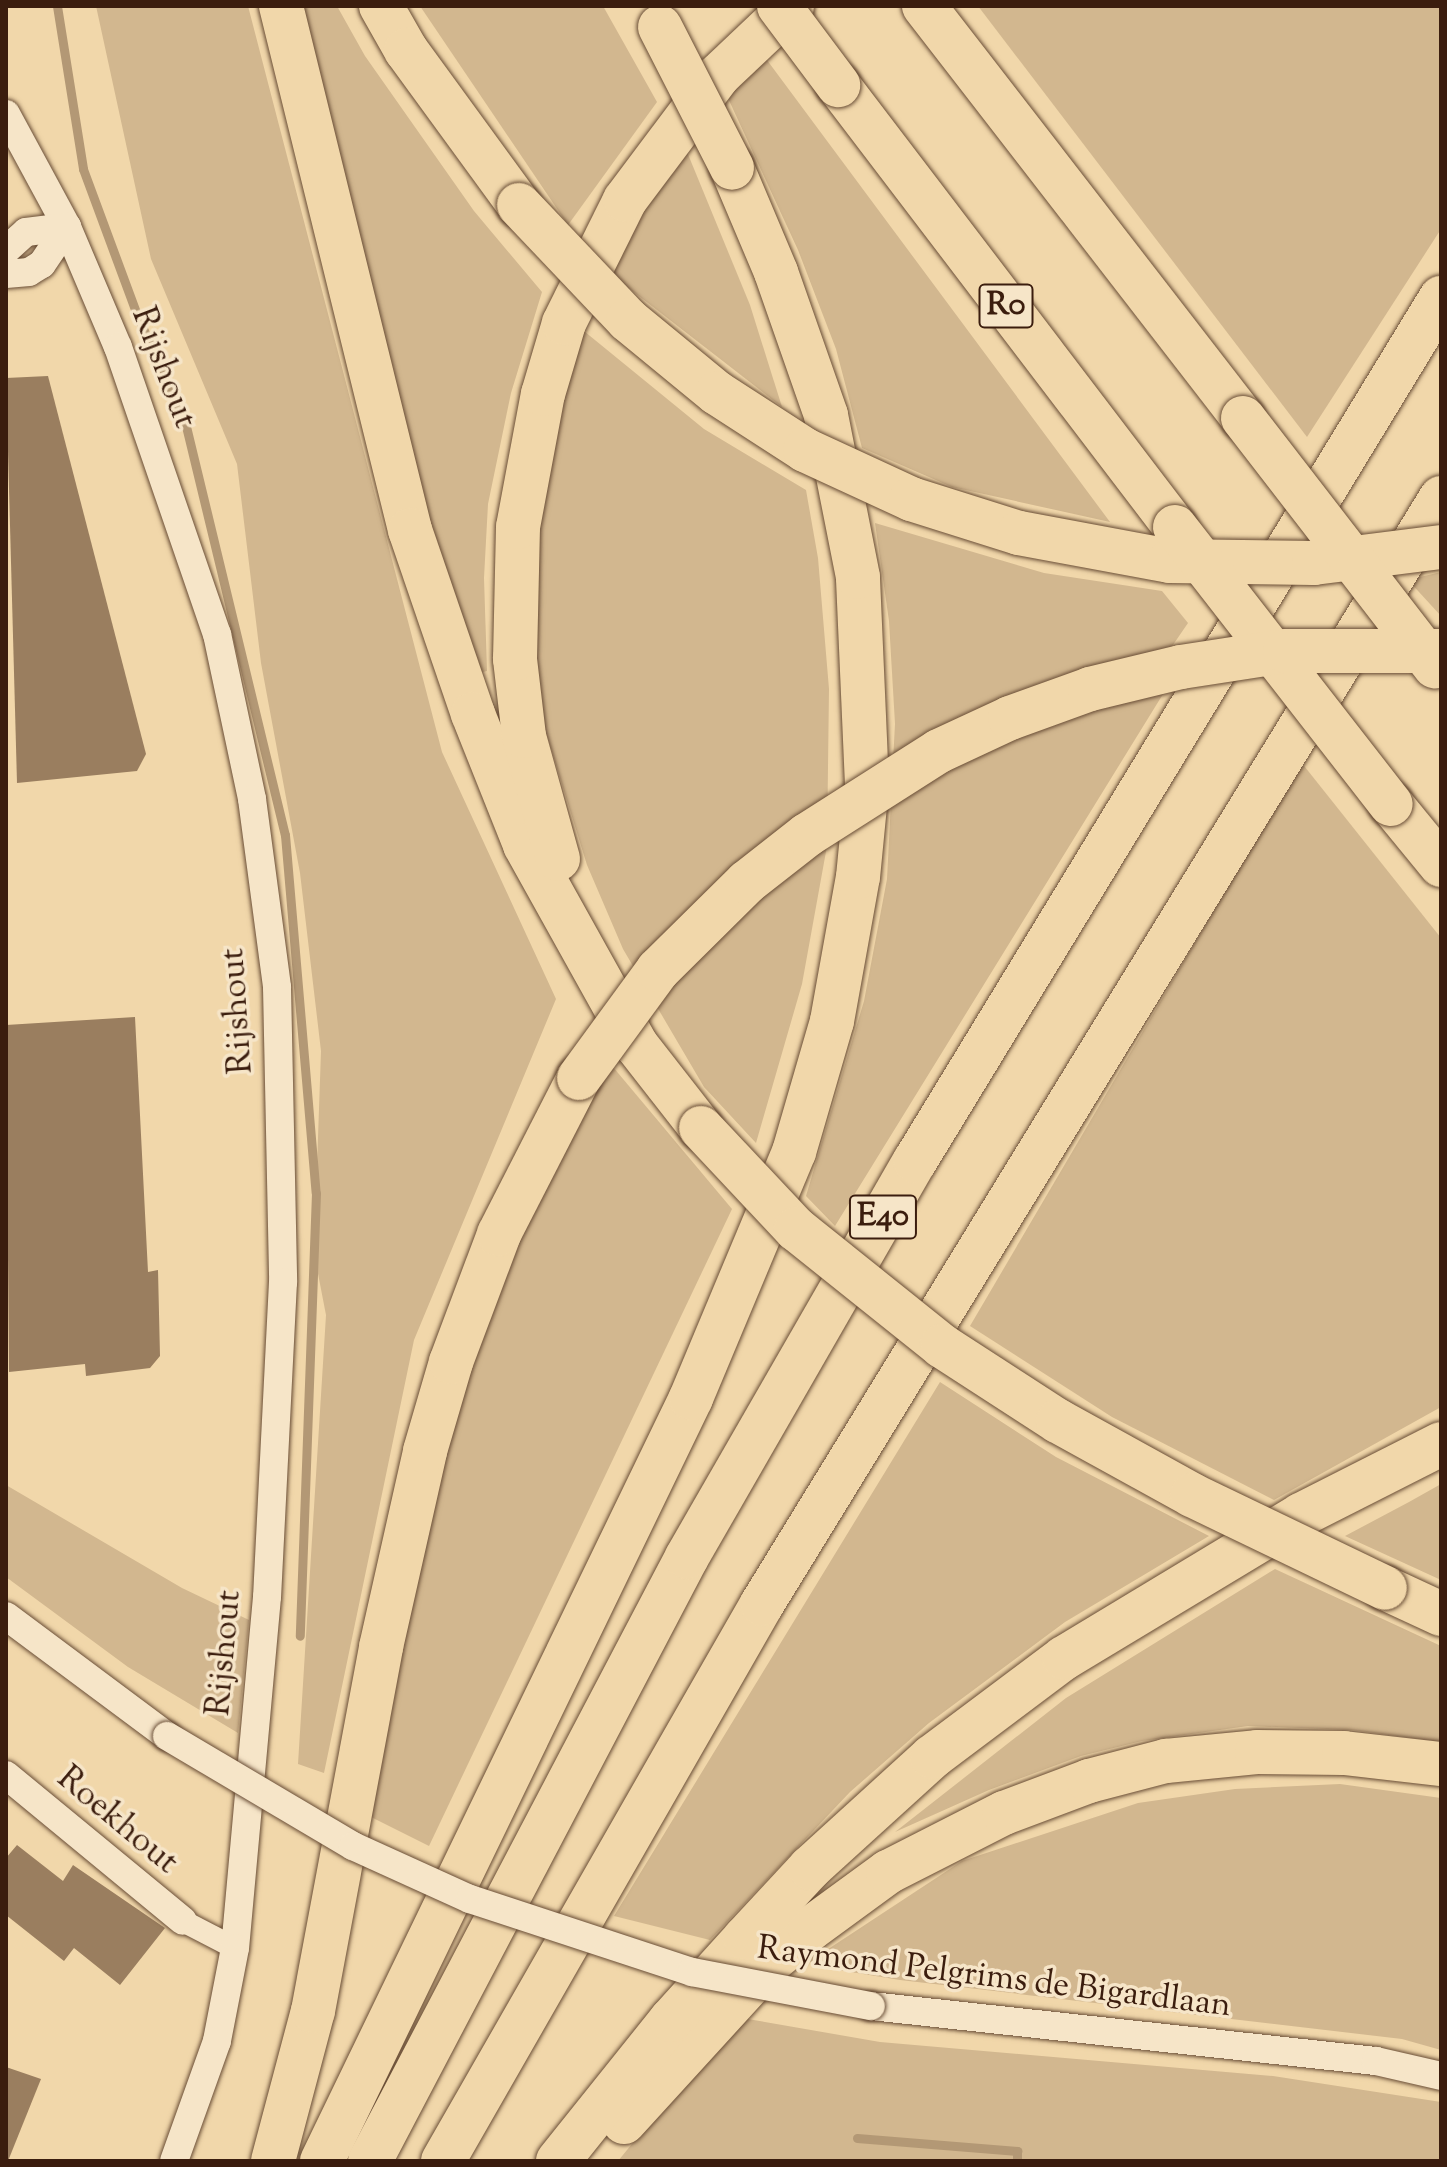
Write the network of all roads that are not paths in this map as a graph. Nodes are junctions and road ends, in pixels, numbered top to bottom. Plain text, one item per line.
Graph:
1 (281, 6) edge
2 (381, 6) edge
3 (779, 6) edge
4 (792, 6) edge
5 (928, 11) edge
6 (653, 17) edge
7 (6, 114) edge
8 (67, 227) junction
9 (6, 250) edge
10 (6, 274) edge
11 (1441, 298) edge
12 (1441, 498) edge
13 (1441, 547) edge
14 (1441, 651) edge
15 (1441, 674) edge
16 (1441, 865) edge
17 (592, 961) junction
18 (1441, 1444) edge
19 (1441, 1614) edge
20 (6, 1616) edge
21 (1441, 1764) edge
22 (6, 1775) edge
23 (183, 1921) joint
24 (235, 1948) junction
25 (1441, 2076) edge
26 (174, 2161) edge
27 (273, 2161) edge
28 (322, 2161) edge
29 (370, 2161) edge
30 (443, 2161) edge
31 (558, 2161) edge
32 (592, 2161) edge

1 - 17 highway
2 - 13 highway, bridge
3 - 16 highway, R0, bridge
4 - 17 highway
5 - 15 highway, bridge
6 - 28 highway, bridge
7 - 8 street, Rijshout
8 - 9 street
8 - 10 street
8 - 24 street, Rijshout
11 - 29 highway, E40
12 - 30 highway
14 - 27 highway, bridge
17 - 19 highway, bridge
18 - 31 highway
20 - 25 street, Raymond Pelgrims de Bigardlaan, bridge
21 - 32 highway
22 - 23 street, Roekhout
23 - 24 street
24 - 26 street

